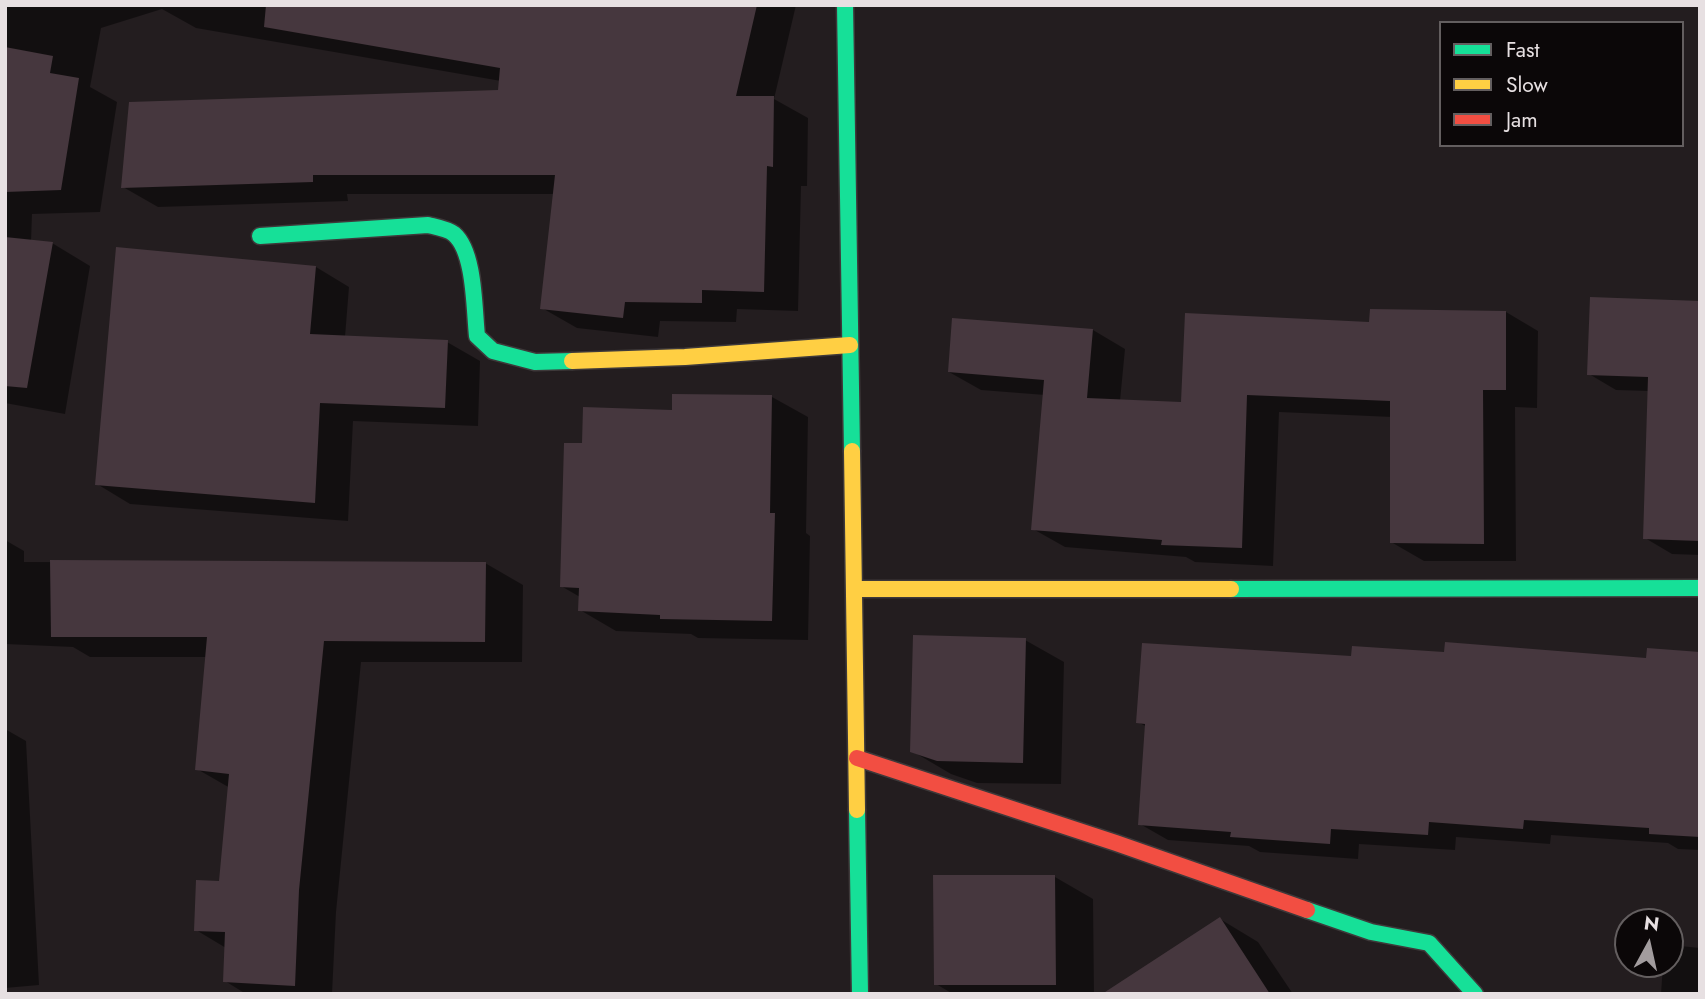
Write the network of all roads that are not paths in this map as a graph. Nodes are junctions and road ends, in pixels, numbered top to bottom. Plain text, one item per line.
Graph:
1 (845, 5) edge
2 (260, 236) dead end
3 (850, 345) junction
4 (1700, 588) edge
5 (854, 589) junction
6 (857, 758) junction
7 (860, 994) edge
8 (1475, 994) edge

1 - 3 street
2 - 3 street
3 - 5 street
4 - 5 street
5 - 6 street
6 - 7 street
6 - 8 street

